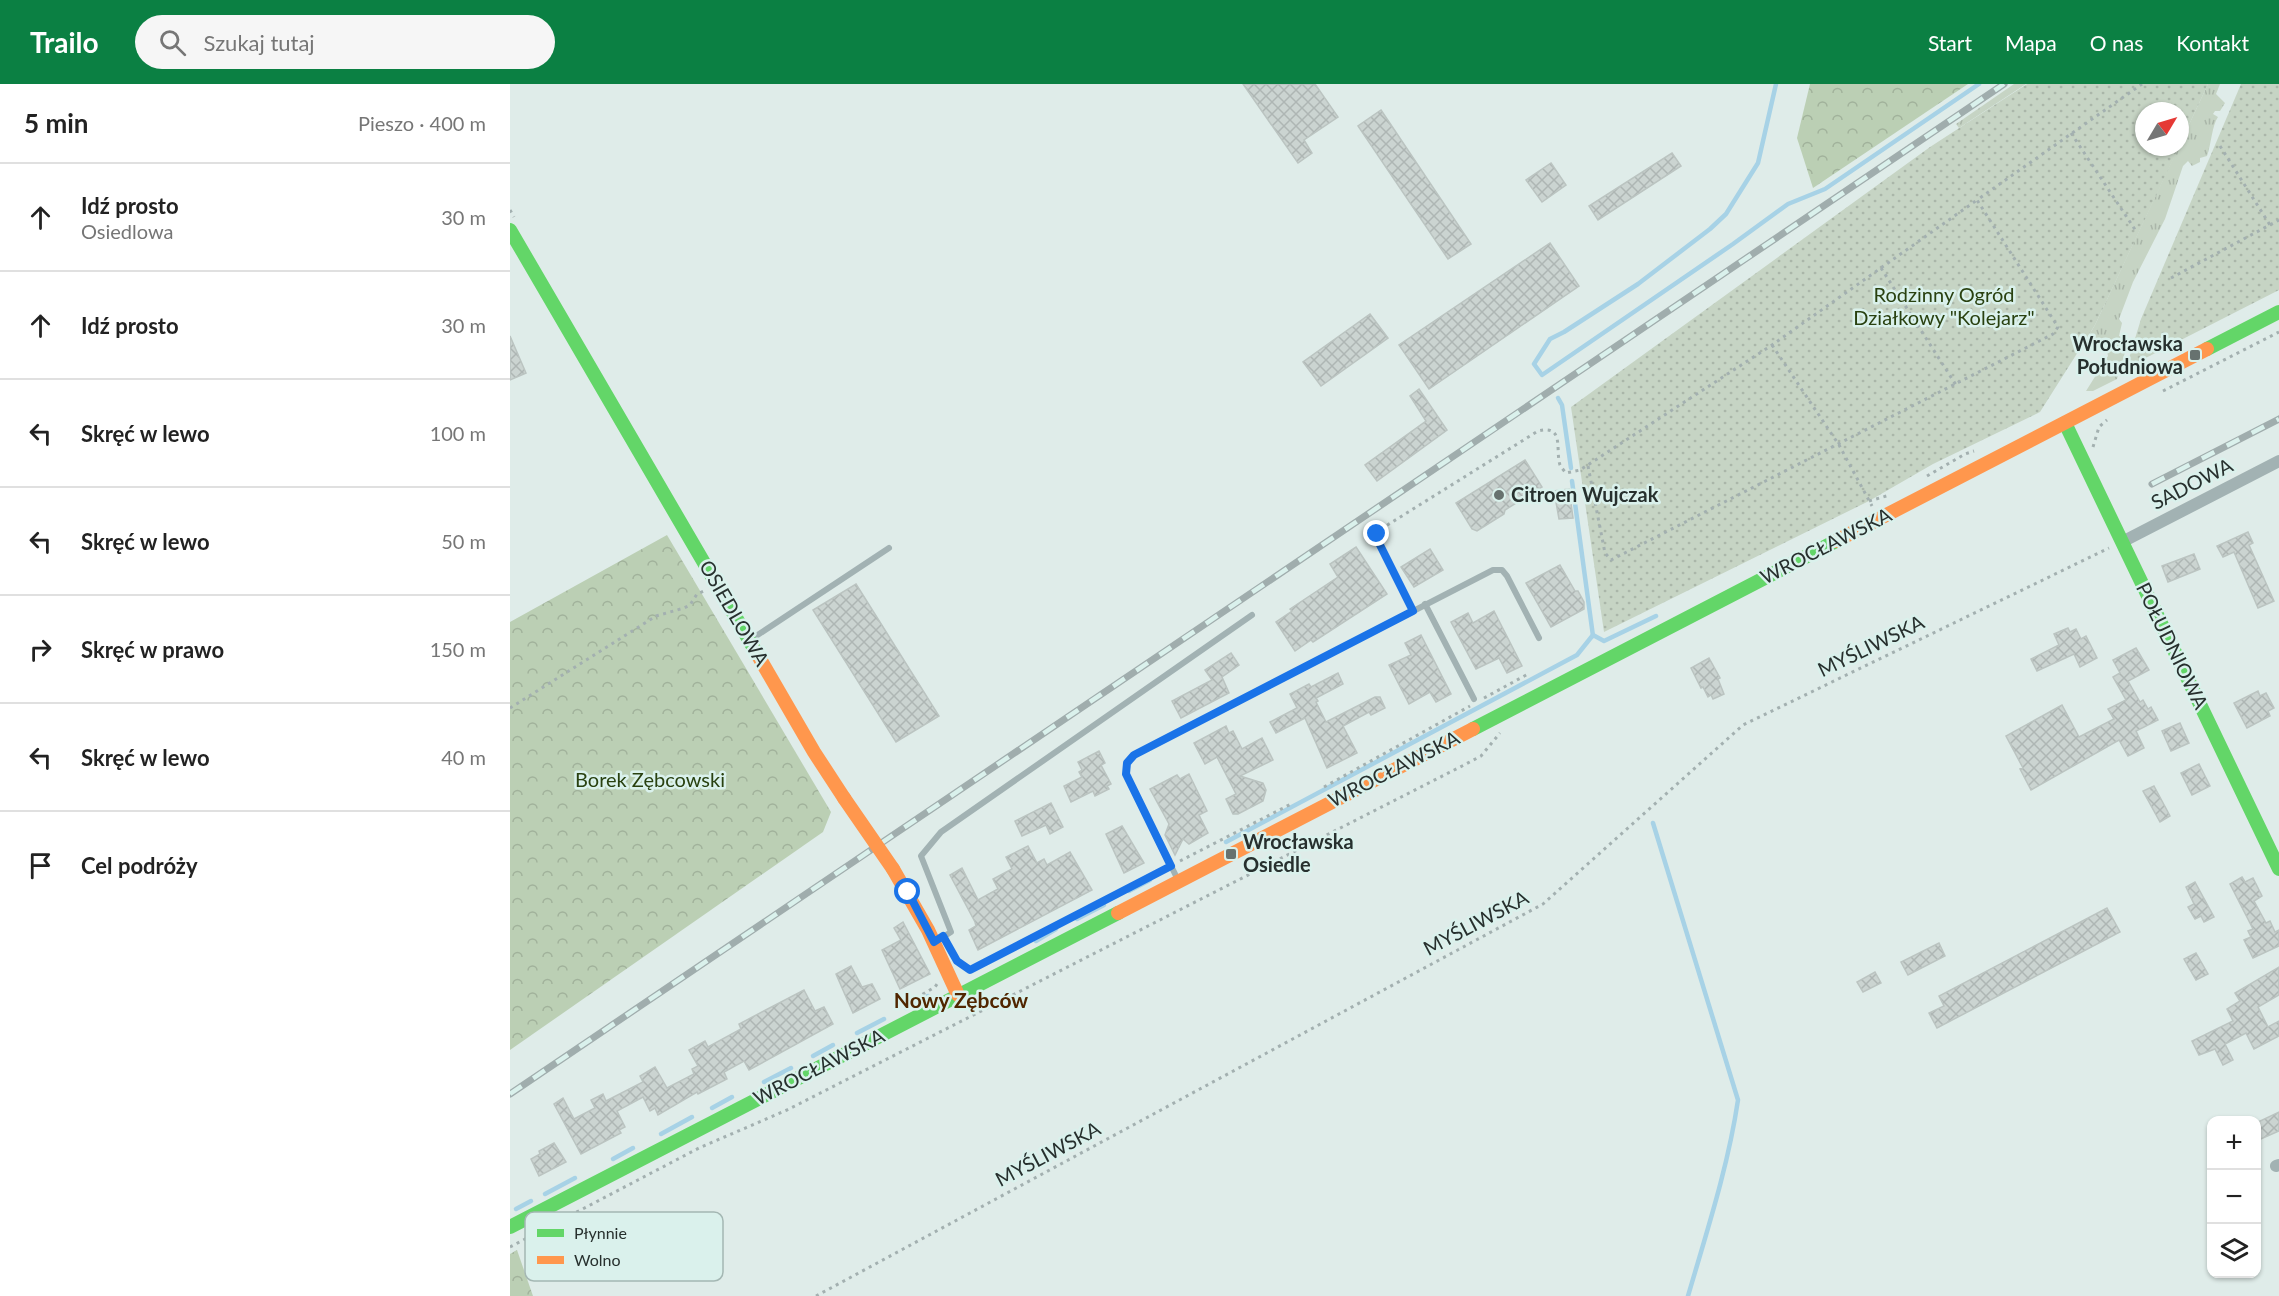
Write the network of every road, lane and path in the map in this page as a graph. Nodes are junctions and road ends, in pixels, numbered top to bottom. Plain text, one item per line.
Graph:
1 (2142, 84) edge
2 (2071, 133) junction
3 (2220, 146) dead end
4 (1977, 200) junction
5 (2279, 220) edge
6 (2270, 225) junction
7 (510, 230) edge
8 (2136, 231) dead end
9 (1881, 268) junction
10 (2171, 278) dead end
11 (2279, 312) edge
12 (2279, 332) edge
13 (1772, 345) junction
14 (1956, 385) junction
15 (2157, 394) dead end
16 (2109, 417) dead end
17 (2067, 427) junction
18 (1839, 445) junction
19 (2093, 447) dead end
20 (2279, 461) edge
21 (1588, 466) junction
22 (1869, 501) dead end
23 (2122, 542) junction
24 (889, 548) dead end
25 (706, 590) dead end
26 (1425, 604) junction
27 (1413, 611) junction
28 (1252, 615) dead end
29 (1539, 638) dead end
30 (750, 640) junction
31 (1528, 674) dead end
32 (1474, 699) dead end
33 (510, 708) edge
34 (1501, 731) dead end
35 (1316, 791) dead end
36 (1296, 802) dead end
37 (1171, 866) junction
38 (2279, 869) edge
39 (1179, 880) junction
40 (934, 942) junction
41 (1010, 949) dead end
42 (957, 961) dead end
43 (980, 965) dead end
44 (939, 978) dead end
45 (958, 995) junction
46 (916, 998) dead end
47 (539, 1212) edge
48 (576, 1212) edge
49 (525, 1219) edge
50 (510, 1227) edge
51 (525, 1238) edge
52 (510, 1246) edge
53 (816, 1296) edge

1 - 2 path
2 - 4 path
2 - 8 path
3 - 6 path
4 - 9 path
4 - 14 path
5 - 6 path
6 - 10 path
7 - 30 main road, OSIEDLOWA
9 - 13 path
9 - 14 path
11 - 17 main road, WROCŁAWSKA
12 - 15 path
13 - 18 path
13 - 21 path
14 - 18 path
16 - 19 path
17 - 23 main road, POŁUDNIOWA
17 - 39 main road, WROCŁAWSKA
18 - 21 path
18 - 22 path
20 - 23 street, SADOWA
21 - 27 path
23 - 38 main road, POŁUDNIOWA
23 - 53 path, MYŚLIWSKA
24 - 30 lane
25 - 33 path
26 - 27 lane
26 - 29 lane
26 - 32 lane
27 - 37 lane
28 - 40 lane
30 - 40 main road, OSIEDLOWA, bridge
31 - 35 path
34 - 48 path
36 - 37 path
37 - 39 lane
37 - 41 path
39 - 45 main road, WROCŁAWSKA
40 - 45 main road, OSIEDLOWA
42 - 43 path
44 - 46 path
45 - 47 main road, WROCŁAWSKA
49 - 50 main road, WROCŁAWSKA
51 - 52 path

